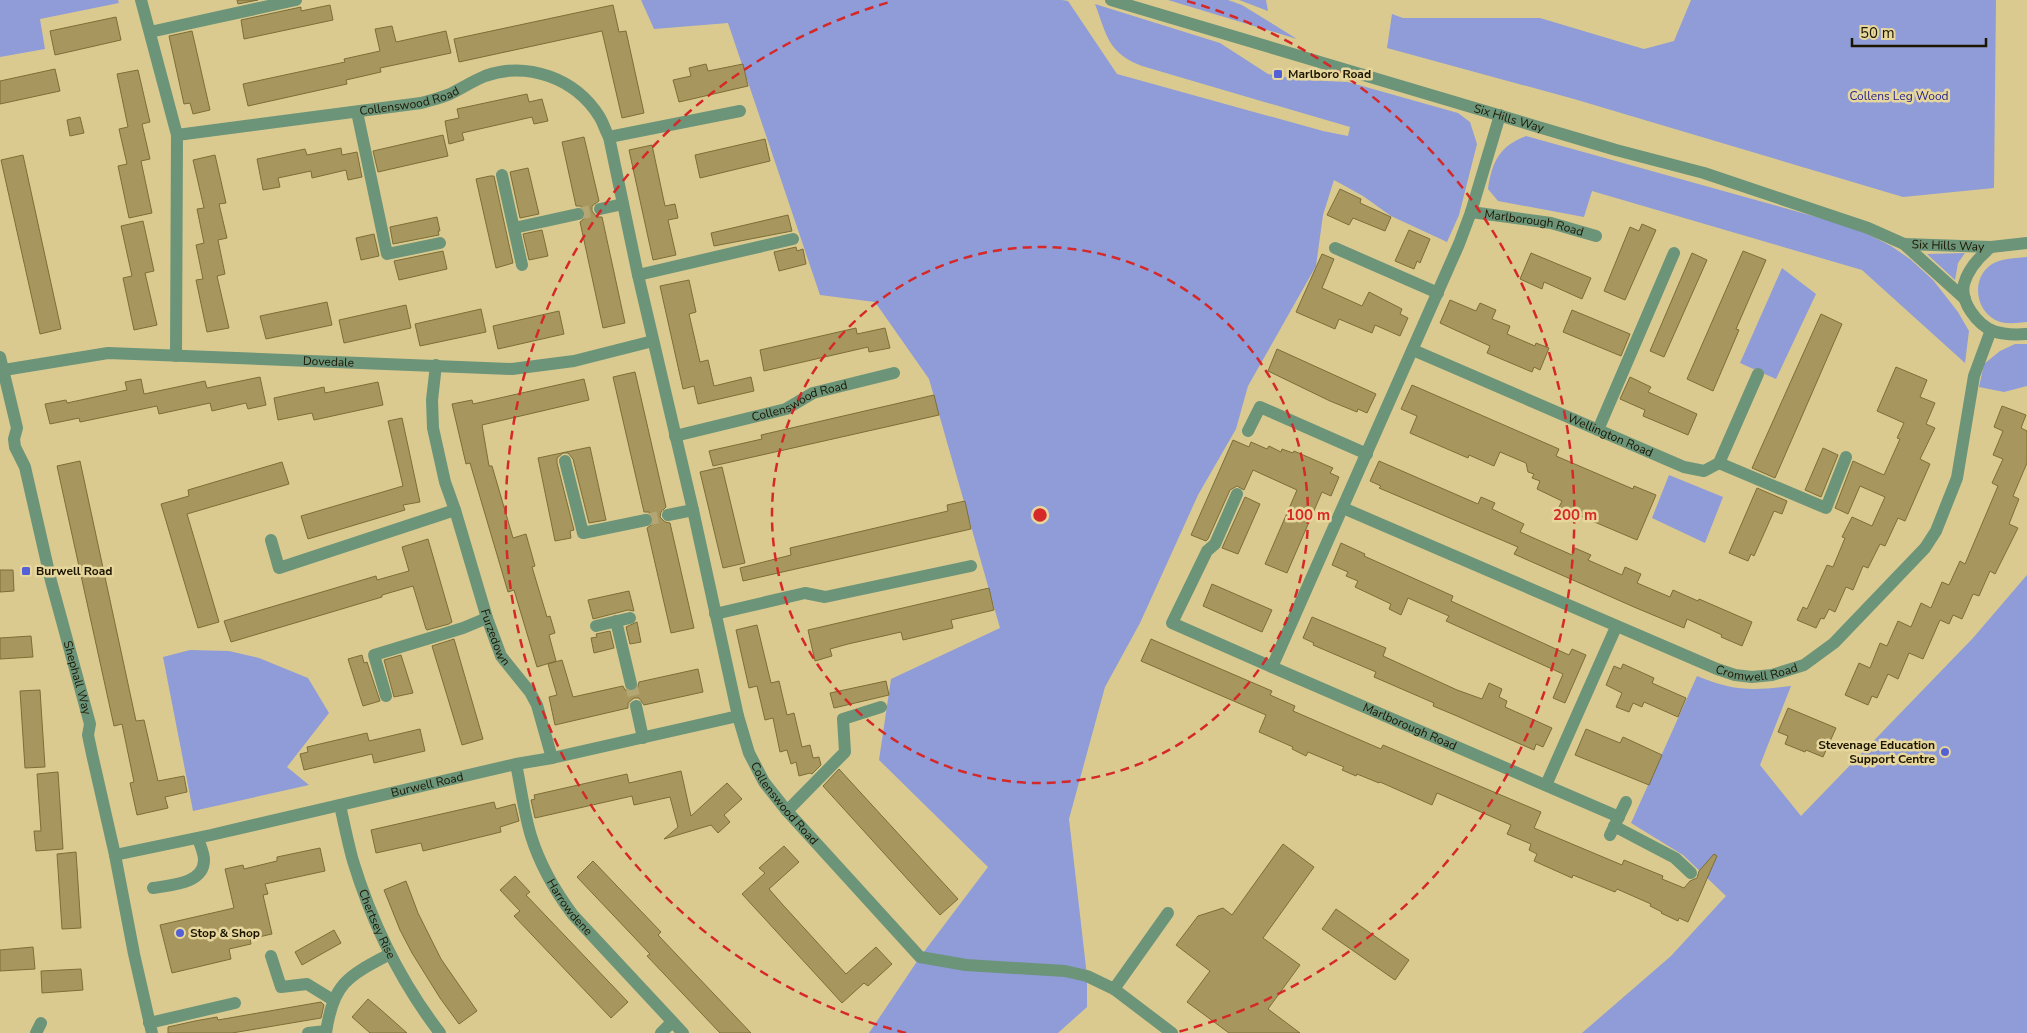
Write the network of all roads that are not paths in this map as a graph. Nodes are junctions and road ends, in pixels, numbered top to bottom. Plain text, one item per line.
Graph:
1 (141, 0) edge
2 (296, 0) edge
3 (1111, 0) edge
4 (150, 32) junction
5 (740, 111) dead end
6 (357, 112) junction
7 (1500, 115) junction
8 (177, 135) junction
9 (609, 137) junction
10 (502, 175) dead end
11 (623, 204) junction
12 (600, 209) tunnel mouth
13 (1471, 212) junction
14 (578, 214) tunnel mouth
15 (514, 228) junction
16 (1596, 236) dead end
17 (793, 239) dead end
18 (440, 243) dead end
19 (2027, 243) edge
20 (1904, 244) junction
21 (1991, 247) junction
22 (1335, 248) dead end
23 (1674, 253) dead end
24 (522, 265) dead end
25 (638, 275) junction
26 (1438, 293) junction
27 (1964, 299) junction
28 (1992, 330) junction
29 (2027, 334) edge
30 (653, 341) junction
31 (1413, 350) junction
32 (0, 356) edge
33 (176, 356) junction
34 (436, 365) junction
35 (4, 370) junction
36 (894, 373) dead end
37 (1758, 374) dead end
38 (1598, 430) junction
39 (1248, 431) dead end
40 (675, 436) junction
41 (1367, 454) junction
42 (1846, 457) dead end
43 (565, 461) dead end
44 (1719, 463) junction
45 (1237, 494) dead end
46 (1343, 508) junction
47 (455, 510) junction
48 (694, 510) junction
49 (668, 515) tunnel mouth
50 (646, 520) tunnel mouth
51 (270, 540) dead end
52 (971, 566) dead end
53 (716, 614) junction
54 (487, 618) junction
55 (630, 618) dead end
56 (616, 621) junction
57 (596, 626) dead end
58 (1616, 627) junction
59 (1272, 667) junction
60 (631, 684) tunnel mouth
61 (386, 696) dead end
62 (636, 706) tunnel mouth
63 (881, 707) dead end
64 (738, 716) junction
65 (643, 738) junction
66 (552, 758) junction
67 (516, 764) junction
68 (1546, 785) junction
69 (1626, 802) dead end
70 (340, 805) junction
71 (787, 811) junction
72 (1614, 826) junction
73 (198, 838) junction
74 (115, 855) junction
75 (1691, 872) dead end
76 (153, 888) dead end
77 (1168, 913) dead end
78 (390, 954) junction
79 (271, 956) dead end
80 (1114, 989) junction
81 (333, 1000) junction
82 (235, 1003) dead end
83 (672, 1022) junction
84 (151, 1028) edge
85 (326, 1032) edge
86 (308, 1033) edge
87 (440, 1033) edge
88 (661, 1033) edge
89 (683, 1033) edge
90 (1172, 1033) edge

1 - 4 street
2 - 4 street
3 - 7 street, Six Hills Way
4 - 8 street
5 - 9 street
6 - 8 street, Collenswood Road
6 - 9 street, Collenswood Road
6 - 18 street
7 - 13 street, Marlborough Road
7 - 20 street, Six Hills Way
8 - 33 street
9 - 11 street, Collenswood Road
10 - 15 street
11 - 12 street
11 - 25 street, Collenswood Road
13 - 16 street, Marlborough Road
13 - 26 street, Marlborough Road
14 - 15 street
15 - 24 street
17 - 25 street
19 - 21 street, Six Hills Way
20 - 21 street, Six Hills Way
20 - 27 street, Six Hills Way
21 - 27 street
22 - 26 street
23 - 38 street
25 - 30 street, Collenswood Road
26 - 31 street, Marlborough Road
27 - 28 street, Six Hills Way
28 - 29 street
28 - 58 street, Cromwell Road
30 - 34 street, Dovedale
30 - 40 street, Collenswood Road
31 - 38 street, Wellington Road
31 - 41 street, Marlborough Road
32 - 35 street, Shephall Way
33 - 34 street, Dovedale
33 - 35 street, Dovedale
34 - 47 street, Furzedown
35 - 74 street, Shephall Way
36 - 40 street, Collenswood Road
37 - 44 street
38 - 44 street, Wellington Road
39 - 41 street
40 - 48 street, Collenswood Road
41 - 46 street, Marlborough Road
42 - 44 street
43 - 50 street
45 - 59 street, Marlborough Road
46 - 58 street, Cromwell Road
46 - 59 street, Marlborough Road
47 - 51 street
47 - 54 street, Furzedown
48 - 49 street
48 - 53 street, Collenswood Road
52 - 53 street
53 - 64 street, Collenswood Road
54 - 61 street
54 - 66 street, Furzedown
55 - 56 street
56 - 57 street
56 - 60 street
58 - 68 street
59 - 68 street, Marlborough Road
62 - 65 street
63 - 71 street
64 - 65 street, Burwell Road
64 - 71 street, Collenswood Road
65 - 66 street, Burwell Road
66 - 67 street, Burwell Road
67 - 70 street, Burwell Road
67 - 83 street, Harrowdene
68 - 72 street, Marlborough Road
69 - 72 street
70 - 73 street, Burwell Road
70 - 78 street, Chertsey Rise
71 - 80 street, Collenswood Road
72 - 75 street, Marlborough Road
73 - 74 street, Burwell Road
73 - 76 street
74 - 84 street, Shephall Way
77 - 80 street
78 - 81 street
78 - 87 street, Chertsey Rise
79 - 81 street
80 - 90 street
81 - 85 street
82 - 84 street
83 - 88 street
83 - 89 street, Harrowdene
85 - 86 street

